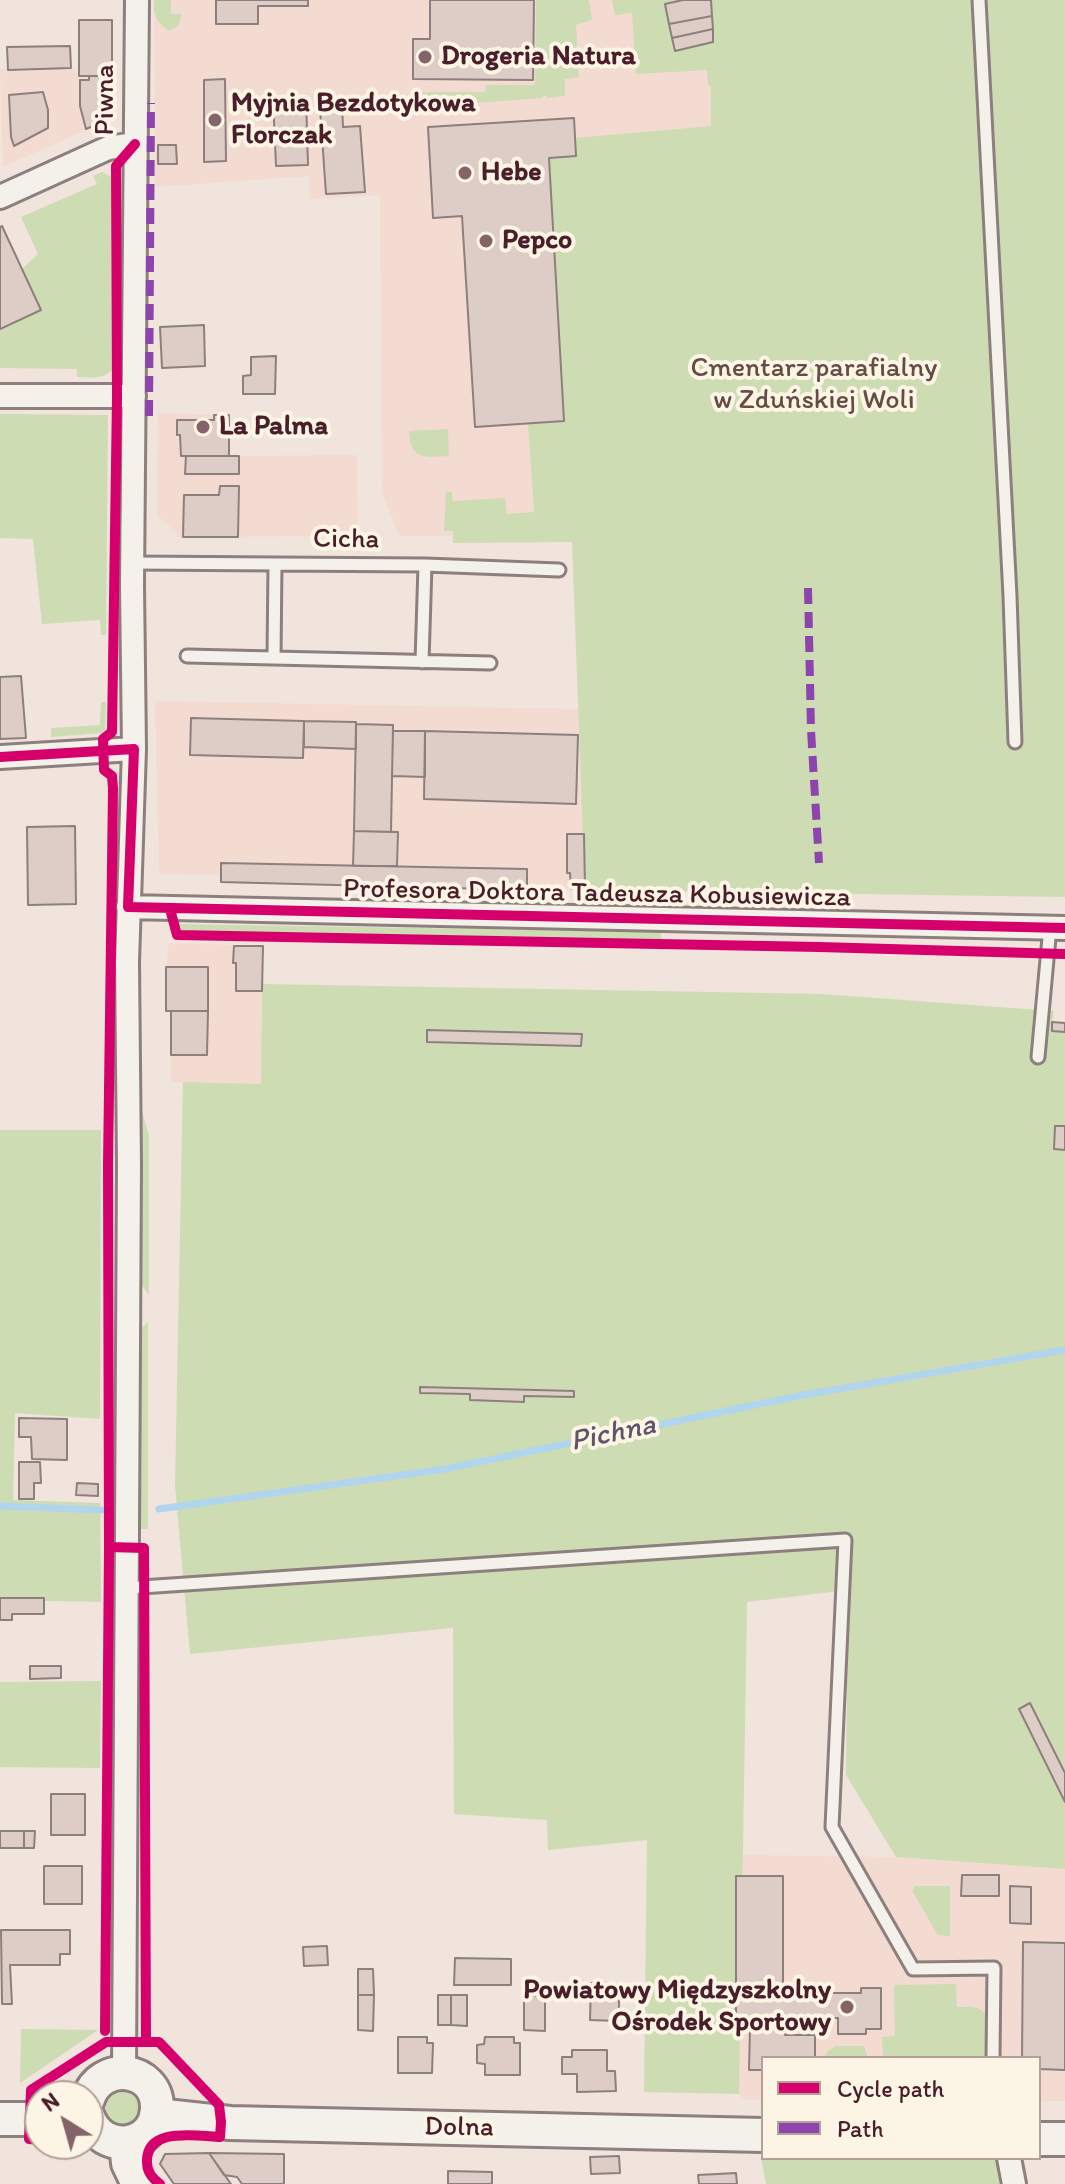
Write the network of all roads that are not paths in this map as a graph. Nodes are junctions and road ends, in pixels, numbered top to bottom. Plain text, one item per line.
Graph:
1 (137, 0) edge
2 (979, 0) edge
3 (135, 144) junction
4 (0, 197) edge
5 (0, 396) edge
6 (134, 396) junction
7 (132, 563) junction
8 (275, 564) junction
9 (425, 565) junction
10 (559, 570) dead end
11 (187, 656) dead end
12 (274, 658) junction
13 (422, 662) junction
14 (490, 663) dead end
15 (1015, 742) dead end
16 (134, 749) junction
17 (0, 757) edge
18 (128, 907) junction
19 (1057, 927) edge
20 (1038, 1057) dead end
21 (126, 1588) junction
22 (993, 2056) edge
23 (124, 2072) junction
24 (101, 2080) edge
25 (156, 2115) junction
26 (0, 2119) edge
27 (24, 2119) edge
28 (761, 2135) edge
29 (104, 2138) edge
30 (1041, 2139) edge
31 (1065, 2139) edge
32 (126, 2143) junction
33 (1009, 2160) edge
34 (138, 2184) edge
35 (1014, 2184) edge

1 - 3 street, Piwna
2 - 15 lane
3 - 4 street
3 - 6 street, Piwna
5 - 6 street
6 - 7 street, Piwna
7 - 8 lane, Cicha
7 - 16 street, Piwna
8 - 9 lane, Cicha
8 - 12 lane
9 - 10 lane, Cicha
9 - 13 lane
11 - 12 lane
12 - 13 lane
13 - 14 lane
16 - 17 street
16 - 18 street, Piwna
18 - 19 street, Profesora Doktora Tadeusza Kobusiewicza
18 - 21 street, Piwna
19 - 20 lane
21 - 22 lane
21 - 23 street, Piwna
23 - 24 street
23 - 25 street
25 - 28 street, Dolna
25 - 32 street
26 - 27 street
29 - 32 street
30 - 31 street
32 - 34 street
33 - 35 street

